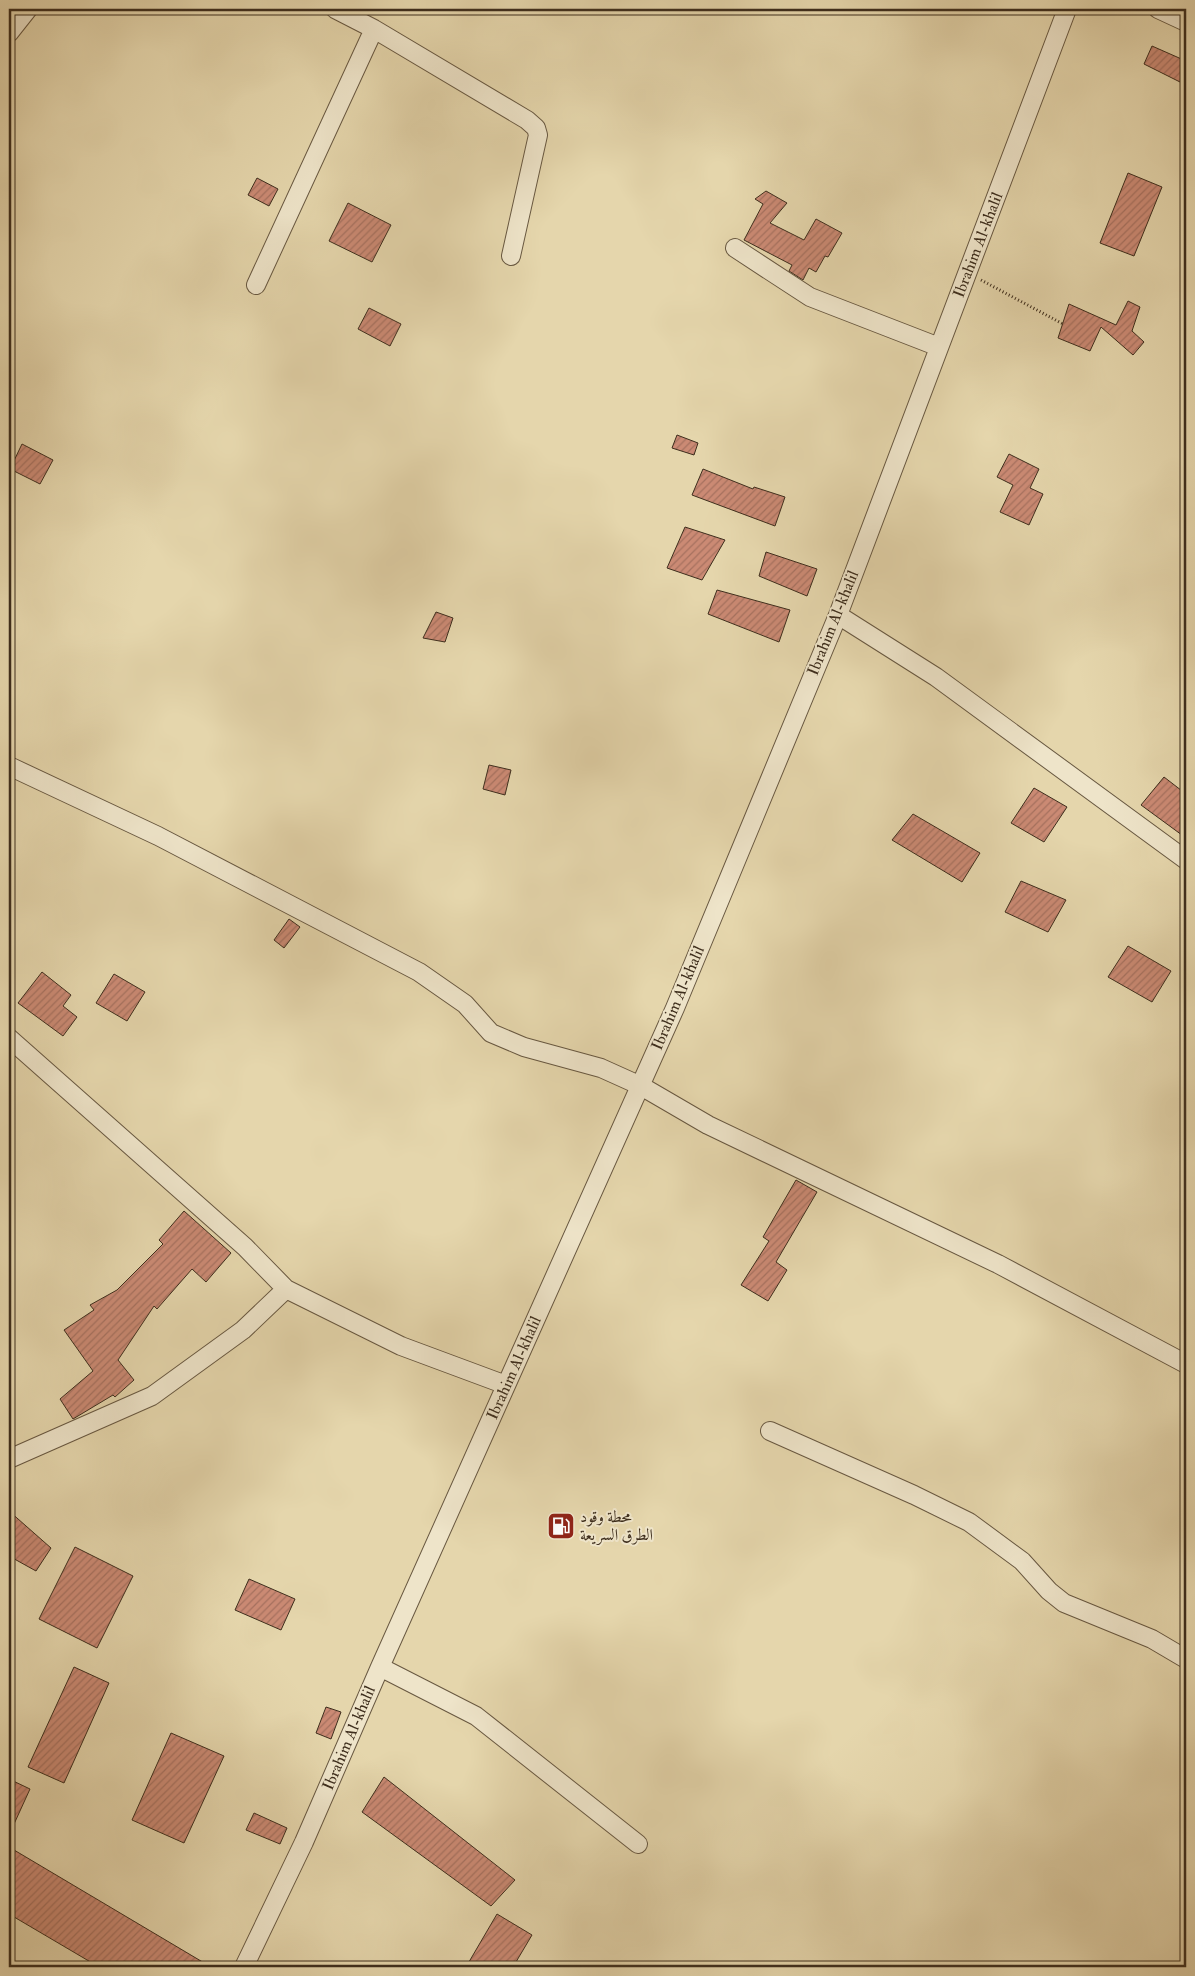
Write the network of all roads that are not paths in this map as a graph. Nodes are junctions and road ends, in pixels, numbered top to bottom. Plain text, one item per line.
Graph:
1 (28, 9) edge
2 (336, 9) edge
3 (1067, 9) edge
4 (1158, 9) edge
5 (1186, 22) edge
6 (374, 29) junction
7 (9, 33) edge
8 (735, 248) dead end
9 (511, 256) dead end
10 (256, 285) dead end
11 (939, 347) junction
12 (838, 615) junction
13 (9, 766) edge
14 (1186, 860) edge
15 (9, 1038) edge
16 (641, 1086) junction
17 (286, 1288) junction
18 (1186, 1364) edge
19 (506, 1385) junction
20 (770, 1430) dead end
21 (9, 1460) edge
22 (1186, 1659) edge
23 (380, 1666) junction
24 (638, 1844) dead end
25 (244, 1967) edge

1 - 7 street
2 - 6 street
3 - 11 street, Ibrahim Al-khalil
4 - 5 street
6 - 9 street
6 - 10 street
8 - 11 street
11 - 12 street, Ibrahim Al-khalil
12 - 14 street
12 - 16 street, Ibrahim Al-khalil
13 - 16 street
15 - 17 street
16 - 18 street
16 - 19 street, Ibrahim Al-khalil
17 - 19 street
17 - 21 street
19 - 23 street, Ibrahim Al-khalil
20 - 22 street
23 - 24 street
23 - 25 street, Ibrahim Al-khalil

